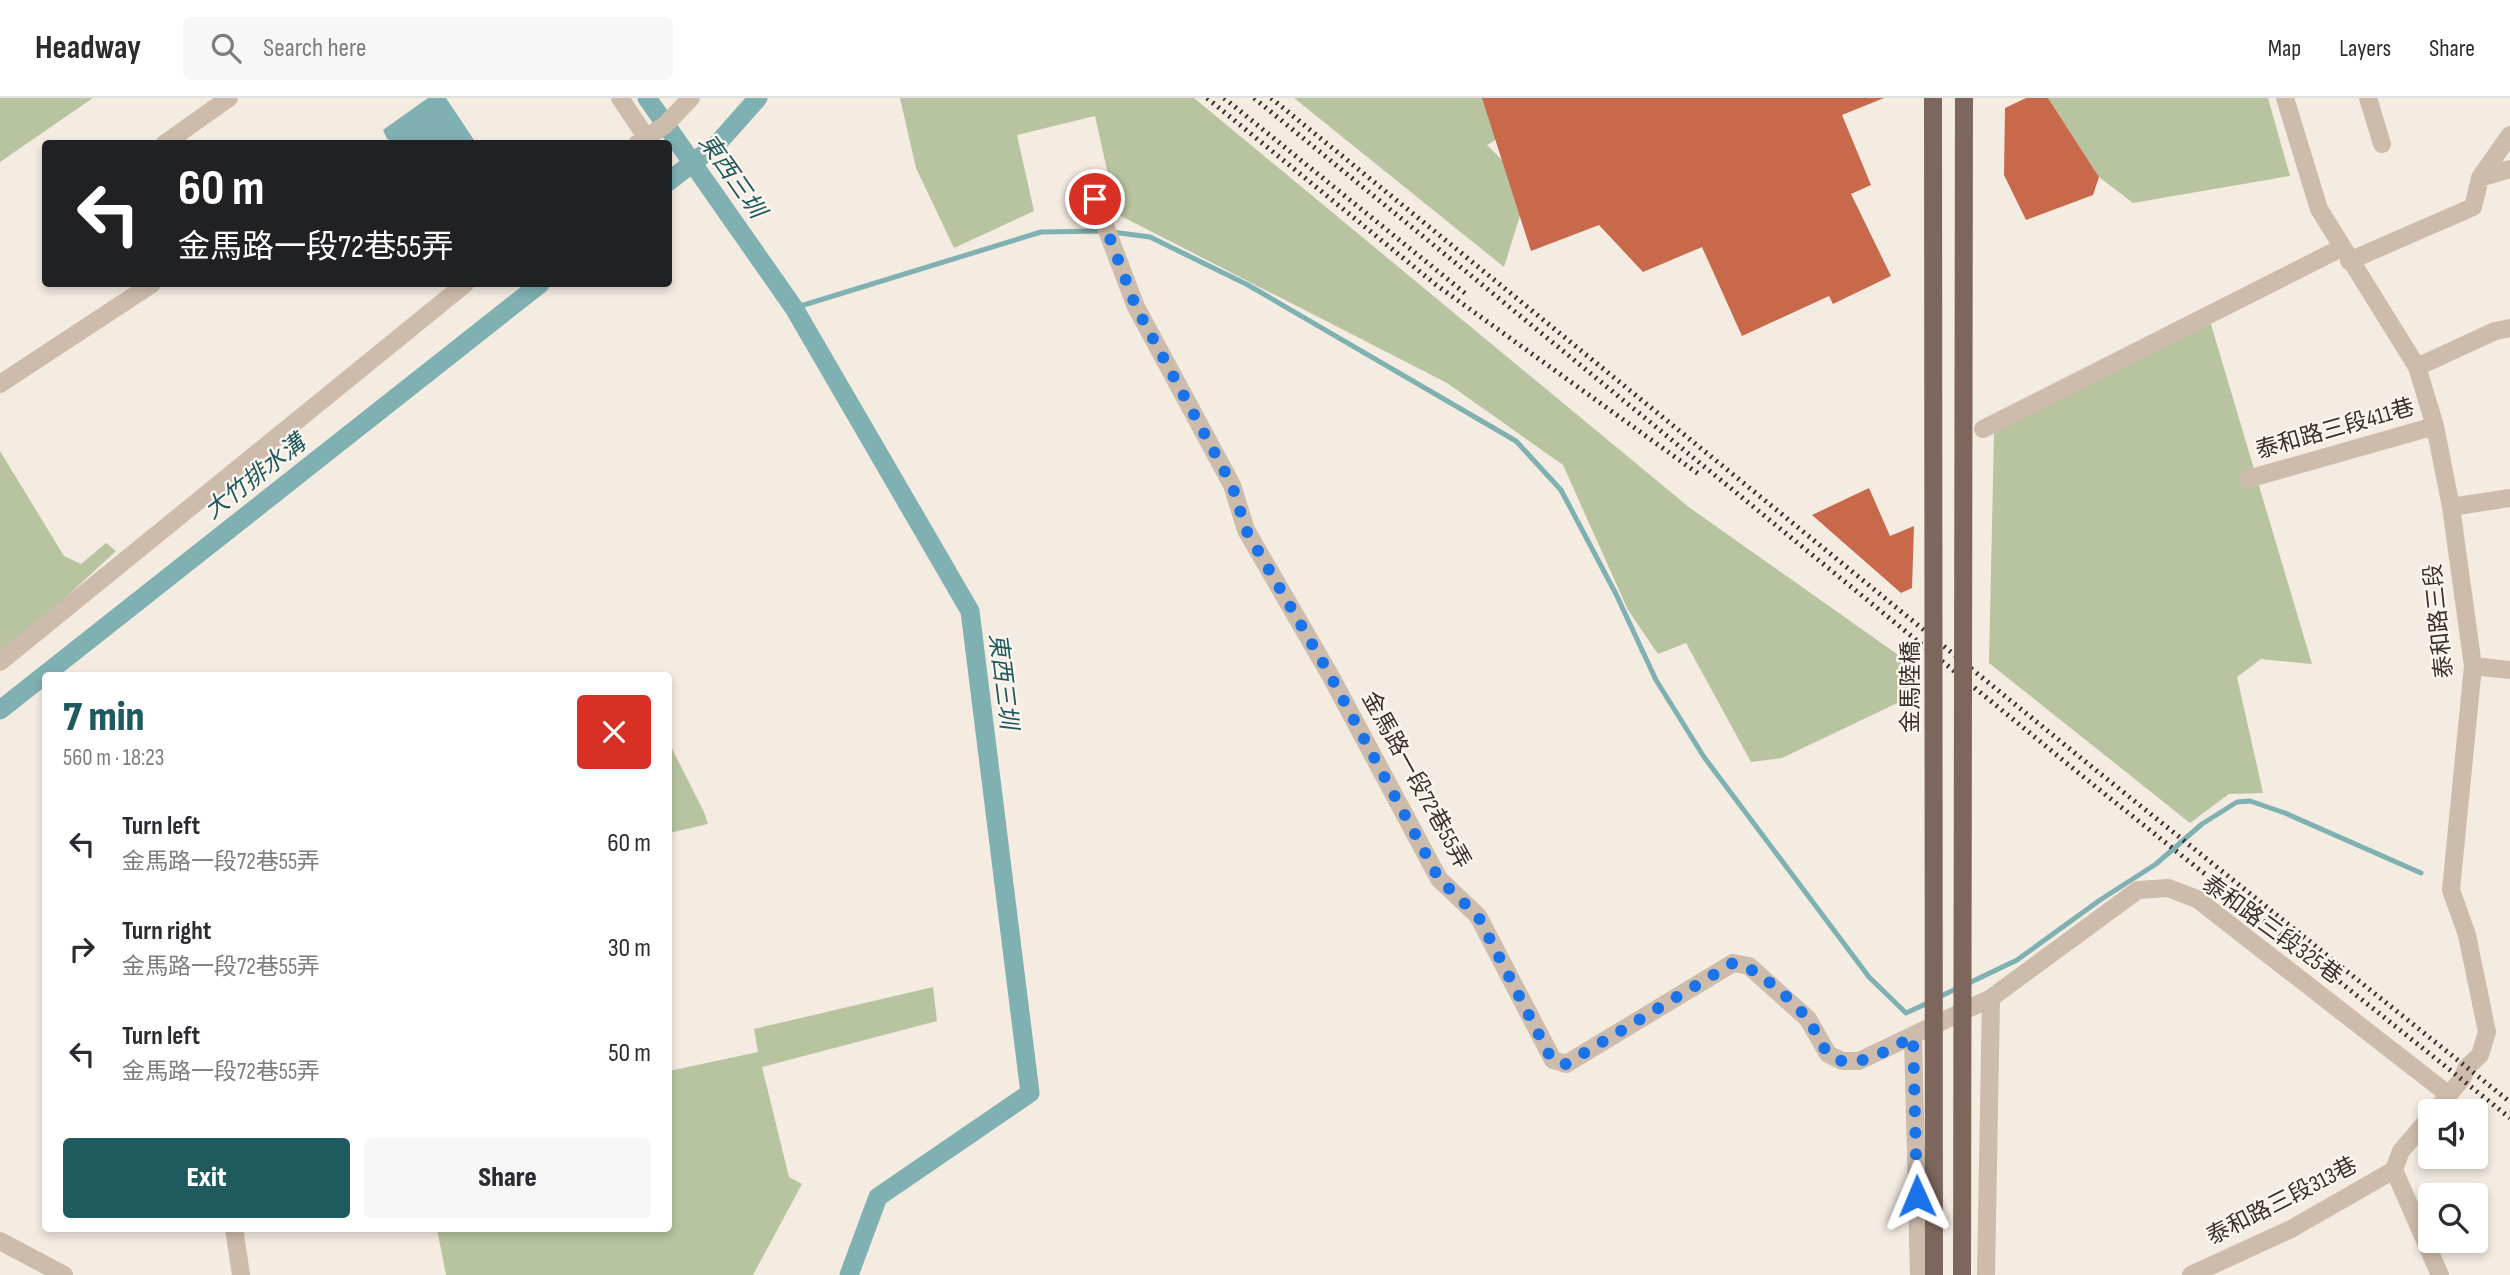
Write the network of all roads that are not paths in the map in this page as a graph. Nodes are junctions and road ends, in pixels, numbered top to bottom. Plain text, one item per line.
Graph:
1 (229, 98) edge
2 (620, 98) edge
3 (691, 98) edge
4 (1933, 98) edge
5 (1964, 98) edge
6 (2285, 98) edge
7 (2370, 99) edge
8 (2510, 135) edge
9 (170, 140) edge
10 (641, 140) edge
11 (2382, 144) dead end
12 (2510, 169) edge
13 (2480, 178) junction
14 (1095, 199) dead end
15 (2345, 255) junction
16 (147, 287) edge
17 (461, 287) edge
18 (2510, 328) edge
19 (2417, 367) junction
20 (0, 384) edge
21 (2435, 426) junction
22 (1983, 429) dead end
23 (2248, 480) dead end
24 (2510, 498) edge
25 (2451, 507) junction
26 (0, 662) edge
27 (2473, 666) junction
28 (2510, 670) edge
29 (1991, 998) junction
30 (1913, 1037) junction
31 (2449, 1095) junction
32 (2446, 1099) edge
33 (2418, 1131) edge
34 (2395, 1170) junction
35 (235, 1232) edge
36 (0, 1241) edge
37 (64, 1275) edge
38 (241, 1275) edge
39 (1919, 1275) edge
40 (1934, 1275) edge
41 (1962, 1275) edge
42 (1986, 1275) edge
43 (2191, 1275) edge
44 (2440, 1275) edge

1 - 9 street
2 - 10 street
3 - 10 street
4 - 40 main road, 金馬陸橋, bridge
5 - 41 main road, bridge
6 - 15 street, 泰和路三段
7 - 11 street
8 - 13 street
12 - 13 street
13 - 15 street
14 - 30 street, 金馬路一段72巷55弄
15 - 19 street, 泰和路三段
15 - 22 street
16 - 20 street
17 - 26 street
18 - 19 street
19 - 21 street, 泰和路三段
21 - 23 street, 泰和路三段411巷
21 - 25 street, 泰和路三段
24 - 25 street
25 - 27 street, 泰和路三段
27 - 28 street
27 - 31 street, 泰和路三段
29 - 30 street, 泰和路三段325巷
29 - 31 street, 泰和路三段325巷
29 - 42 street
30 - 39 street
31 - 32 street, 泰和路三段
33 - 34 street
34 - 43 street, 泰和路三段313巷
34 - 44 street
35 - 38 street
36 - 37 street

